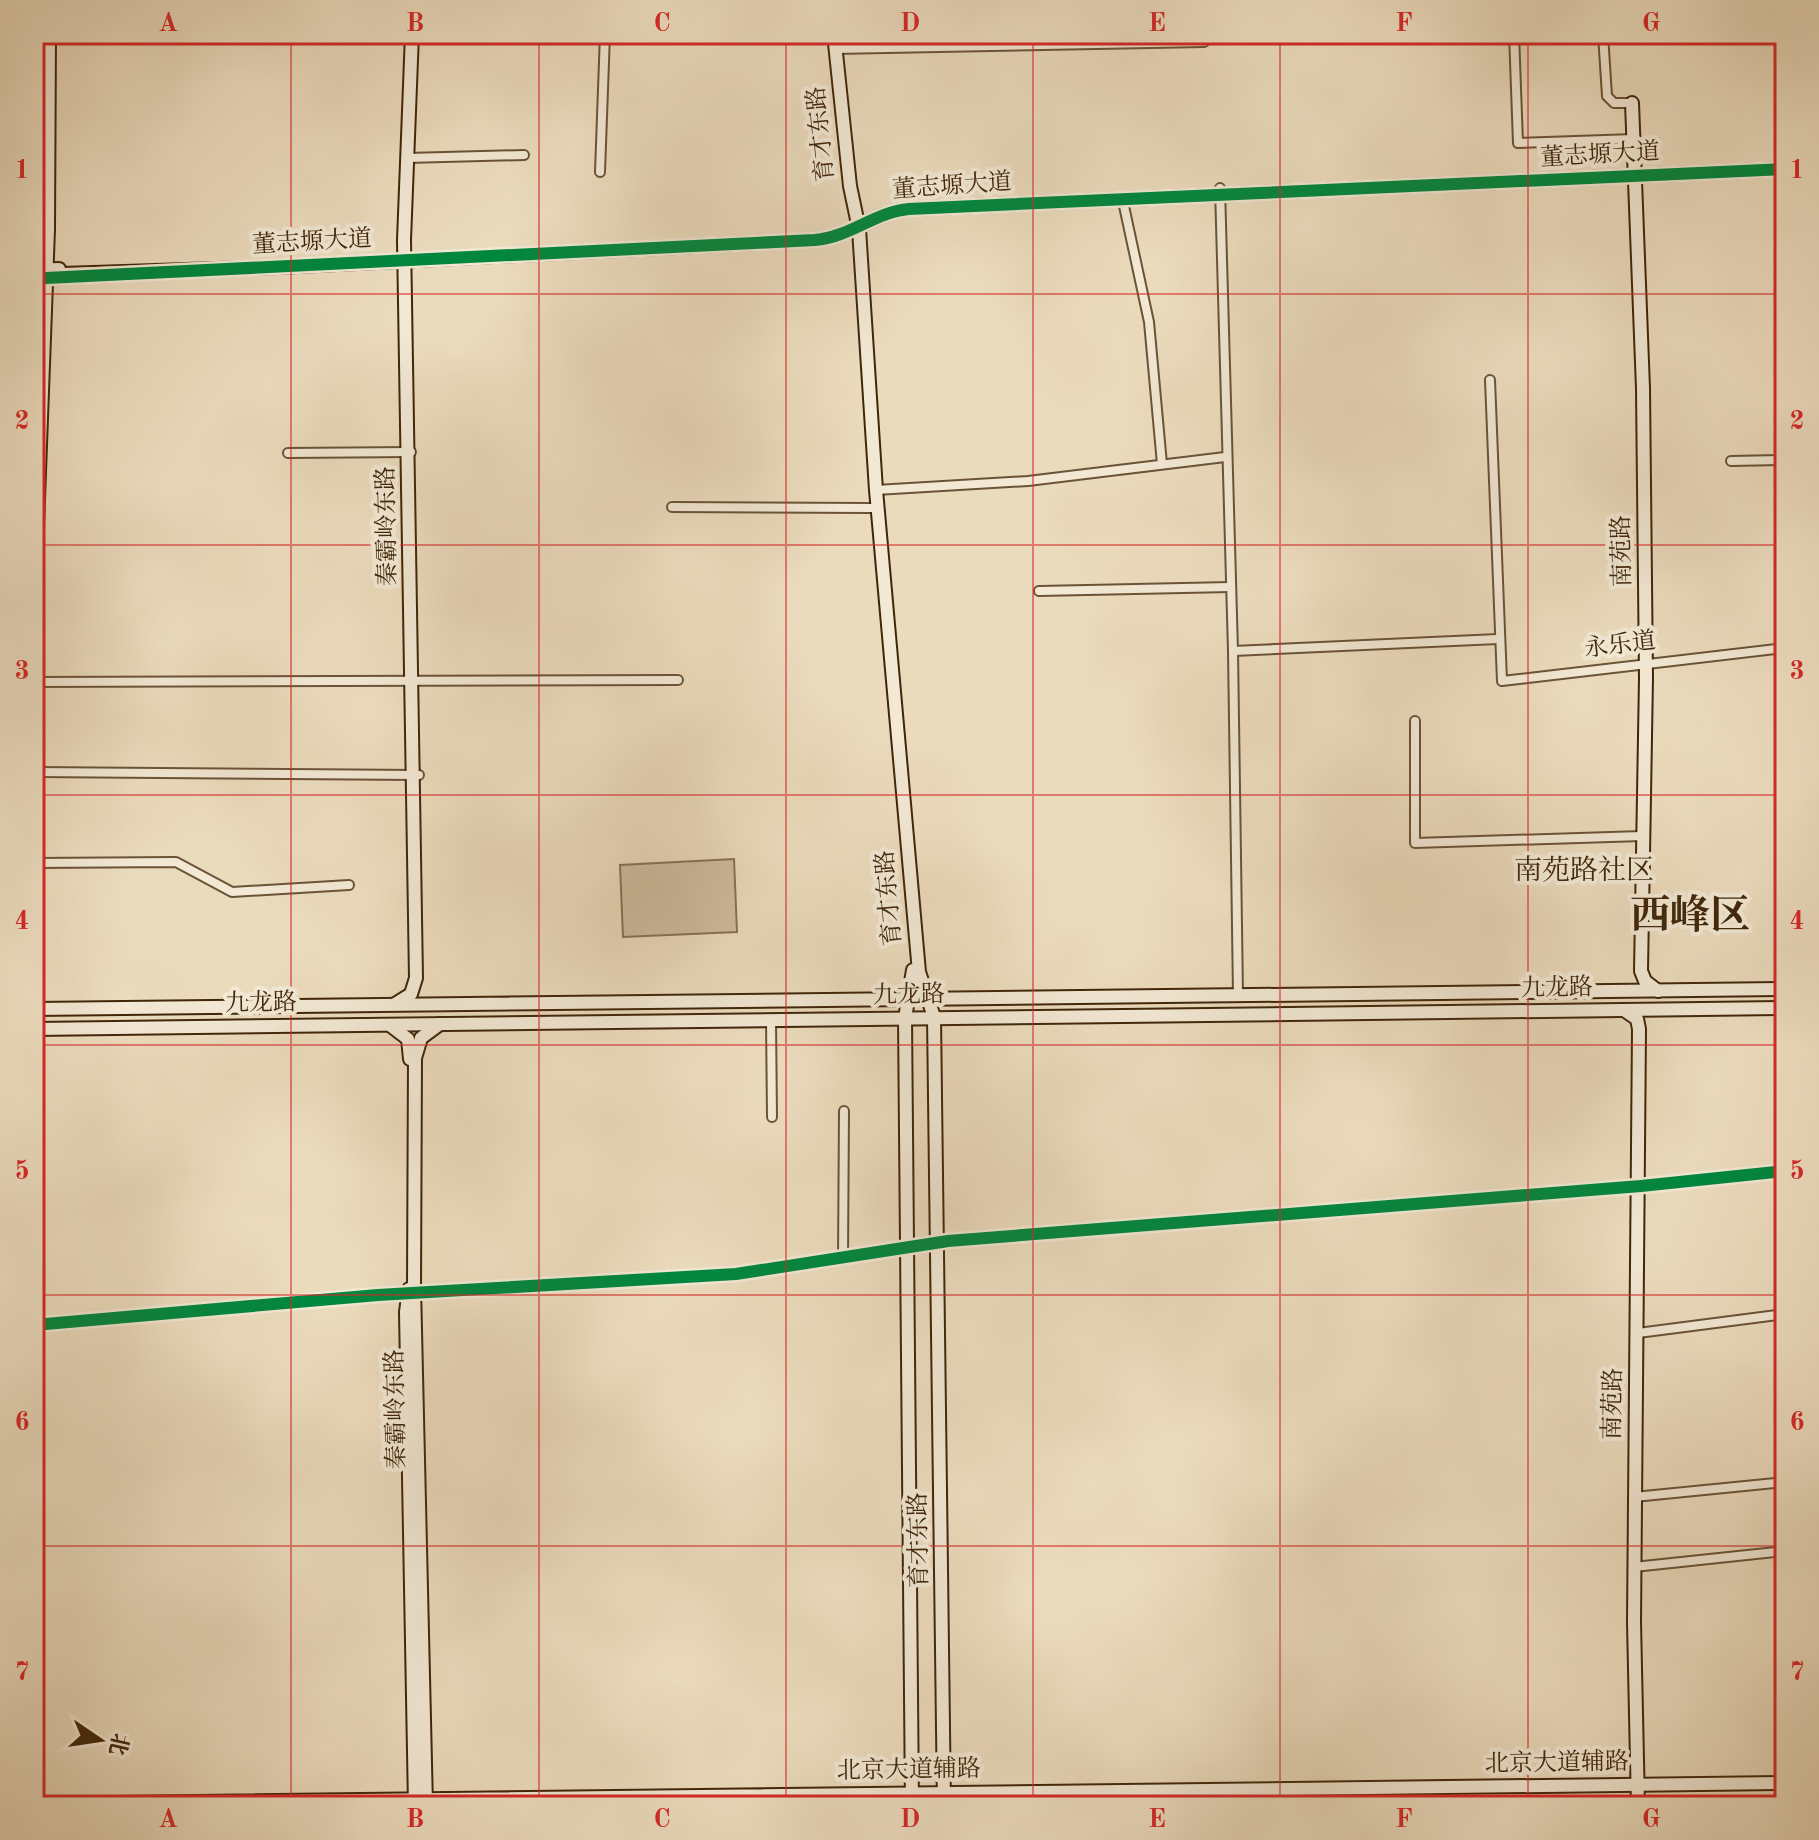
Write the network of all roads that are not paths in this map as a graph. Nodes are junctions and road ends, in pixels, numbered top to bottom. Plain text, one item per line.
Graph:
1 (34, 34) edge
2 (49, 34) edge
3 (489, 34) edge
4 (605, 34) edge
5 (828, 34) edge
6 (834, 34) edge
7 (1076, 34) edge
8 (1204, 34) edge
9 (1514, 34) edge
10 (1603, 34) edge
11 (417, 35) edge
12 (454, 36) dead end
13 (1077, 45) junction
14 (835, 49) junction
15 (34, 50) edge
16 (1630, 103) joint
17 (1632, 139) junction
18 (524, 155) dead end
19 (409, 158) junction
20 (1785, 167) edge
21 (600, 172) dead end
22 (1634, 173) junction
23 (1220, 191) junction
24 (1124, 206) dead end
25 (855, 226) junction
26 (407, 257) junction
27 (40, 275) edge
28 (1490, 380) dead end
29 (411, 452) junction
30 (288, 453) dead end
31 (1225, 457) junction
32 (1785, 460) edge
33 (1731, 461) dead end
34 (1162, 464) junction
35 (876, 490) junction
36 (672, 507) dead end
37 (872, 508) junction
38 (1231, 587) junction
39 (1039, 591) dead end
40 (34, 607) edge
41 (1498, 639) junction
42 (1785, 648) edge
43 (1233, 651) junction
44 (1644, 663) junction
45 (678, 680) dead end
46 (415, 681) junction
47 (34, 682) edge
48 (1415, 721) dead end
49 (34, 772) edge
50 (417, 775) junction
51 (1640, 836) junction
52 (34, 863) edge
53 (349, 885) dead end
54 (1785, 989) edge
55 (1624, 991) junction
56 (1658, 991) junction
57 (1238, 995) junction
58 (930, 998) junction
59 (909, 999) junction
60 (443, 1004) junction
61 (392, 1005) junction
62 (1785, 1008) edge
63 (34, 1009) edge
64 (1624, 1010) junction
65 (1658, 1010) junction
66 (934, 1017) junction
67 (905, 1018) junction
68 (771, 1020) junction
69 (388, 1024) junction
70 (441, 1024) junction
71 (34, 1029) edge
72 (844, 1111) dead end
73 (772, 1117) dead end
74 (1785, 1171) edge
75 (1639, 1186) junction
76 (936, 1244) junction
77 (906, 1250) junction
78 (843, 1259) junction
79 (412, 1293) junction
80 (1785, 1314) edge
81 (34, 1325) edge
82 (1640, 1333) junction
83 (1785, 1482) edge
84 (1636, 1497) junction
85 (1785, 1551) edge
86 (1636, 1566) junction
87 (1785, 1783) edge
88 (1640, 1785) junction
89 (912, 1800) edge
90 (944, 1800) edge
91 (420, 1802) edge
92 (34, 1804) edge
93 (1785, 1804) edge
94 (1624, 1806) edge
95 (1641, 1806) edge

1 - 15 main road
2 - 27 street
3 - 12 street
4 - 21 street
5 - 25 street, 育才东路
6 - 14 street, 育才东路
7 - 13 street
8 - 13 street
9 - 17 street
10 - 16 street
11 - 19 street, 秦霸岭东路
13 - 14 street
14 - 25 street, 育才东路
16 - 17 street, 南苑路
17 - 22 street, 南苑路
18 - 19 street
19 - 26 street, 秦霸岭东路
20 - 22 street, 董志塬大道
22 - 23 street, 董志塬大道
22 - 44 street, 南苑路
23 - 25 street, 董志塬大道
23 - 31 street
24 - 34 street
25 - 26 street, 董志塬大道
25 - 35 street, 育才东路
25 - 37 street, 育才东路
26 - 27 street, 董志塬大道
26 - 29 street, 秦霸岭东路
27 - 40 street
28 - 41 street
29 - 30 street
29 - 46 street, 秦霸岭东路
31 - 34 street
31 - 38 street
32 - 33 street
34 - 35 street
35 - 58 street, 育才东路
36 - 37 street
37 - 59 street, 育才东路
38 - 39 street
38 - 43 street
41 - 43 street
41 - 44 street, 永乐道
42 - 44 street, 永乐道
43 - 57 street
44 - 51 street, 南苑路
45 - 46 street
46 - 47 street
46 - 50 street, 秦霸岭东路
48 - 51 street
49 - 50 street
50 - 60 street, 秦霸岭东路
50 - 61 street, 秦霸岭东路
51 - 55 street, 南苑路
51 - 56 street, 南苑路
52 - 53 street
54 - 56 street, 九龙路
55 - 56 street, 九龙路
55 - 57 street, 九龙路
57 - 58 street, 九龙路
58 - 59 street, 九龙路
58 - 66 street, 育才东路
59 - 60 street, 九龙路
59 - 67 street, 育才东路
60 - 61 street, 九龙路
61 - 63 street, 九龙路
62 - 65 street, 九龙路
64 - 65 street, 九龙路
64 - 66 street, 九龙路
64 - 75 street, 南苑路
65 - 75 street, 南苑路
66 - 67 street, 九龙路
66 - 76 street, 育才东路
67 - 68 street, 九龙路
67 - 77 street, 育才东路
68 - 70 street, 九龙路
68 - 73 street
69 - 70 street, 九龙路
69 - 71 street, 九龙路
69 - 79 street, 秦霸岭东路
70 - 79 street, 秦霸岭东路
72 - 78 street
74 - 75 street
75 - 76 street
75 - 82 street, 南苑路
76 - 77 street
76 - 90 street, 育才东路
77 - 78 street
77 - 89 street, 育才东路
78 - 79 street
79 - 81 street
79 - 91 street, 秦霸岭东路
80 - 82 street
82 - 84 street, 南苑路
83 - 84 street
84 - 86 street, 南苑路
85 - 86 street
86 - 88 street, 南苑路
87 - 88 street, 北京大道辅路
88 - 90 street, 北京大道辅路
88 - 95 street, 南苑路
89 - 90 street, 北京大道辅路
89 - 91 street, 北京大道辅路
91 - 92 street, 北京大道辅路
93 - 95 main road
94 - 95 main road

